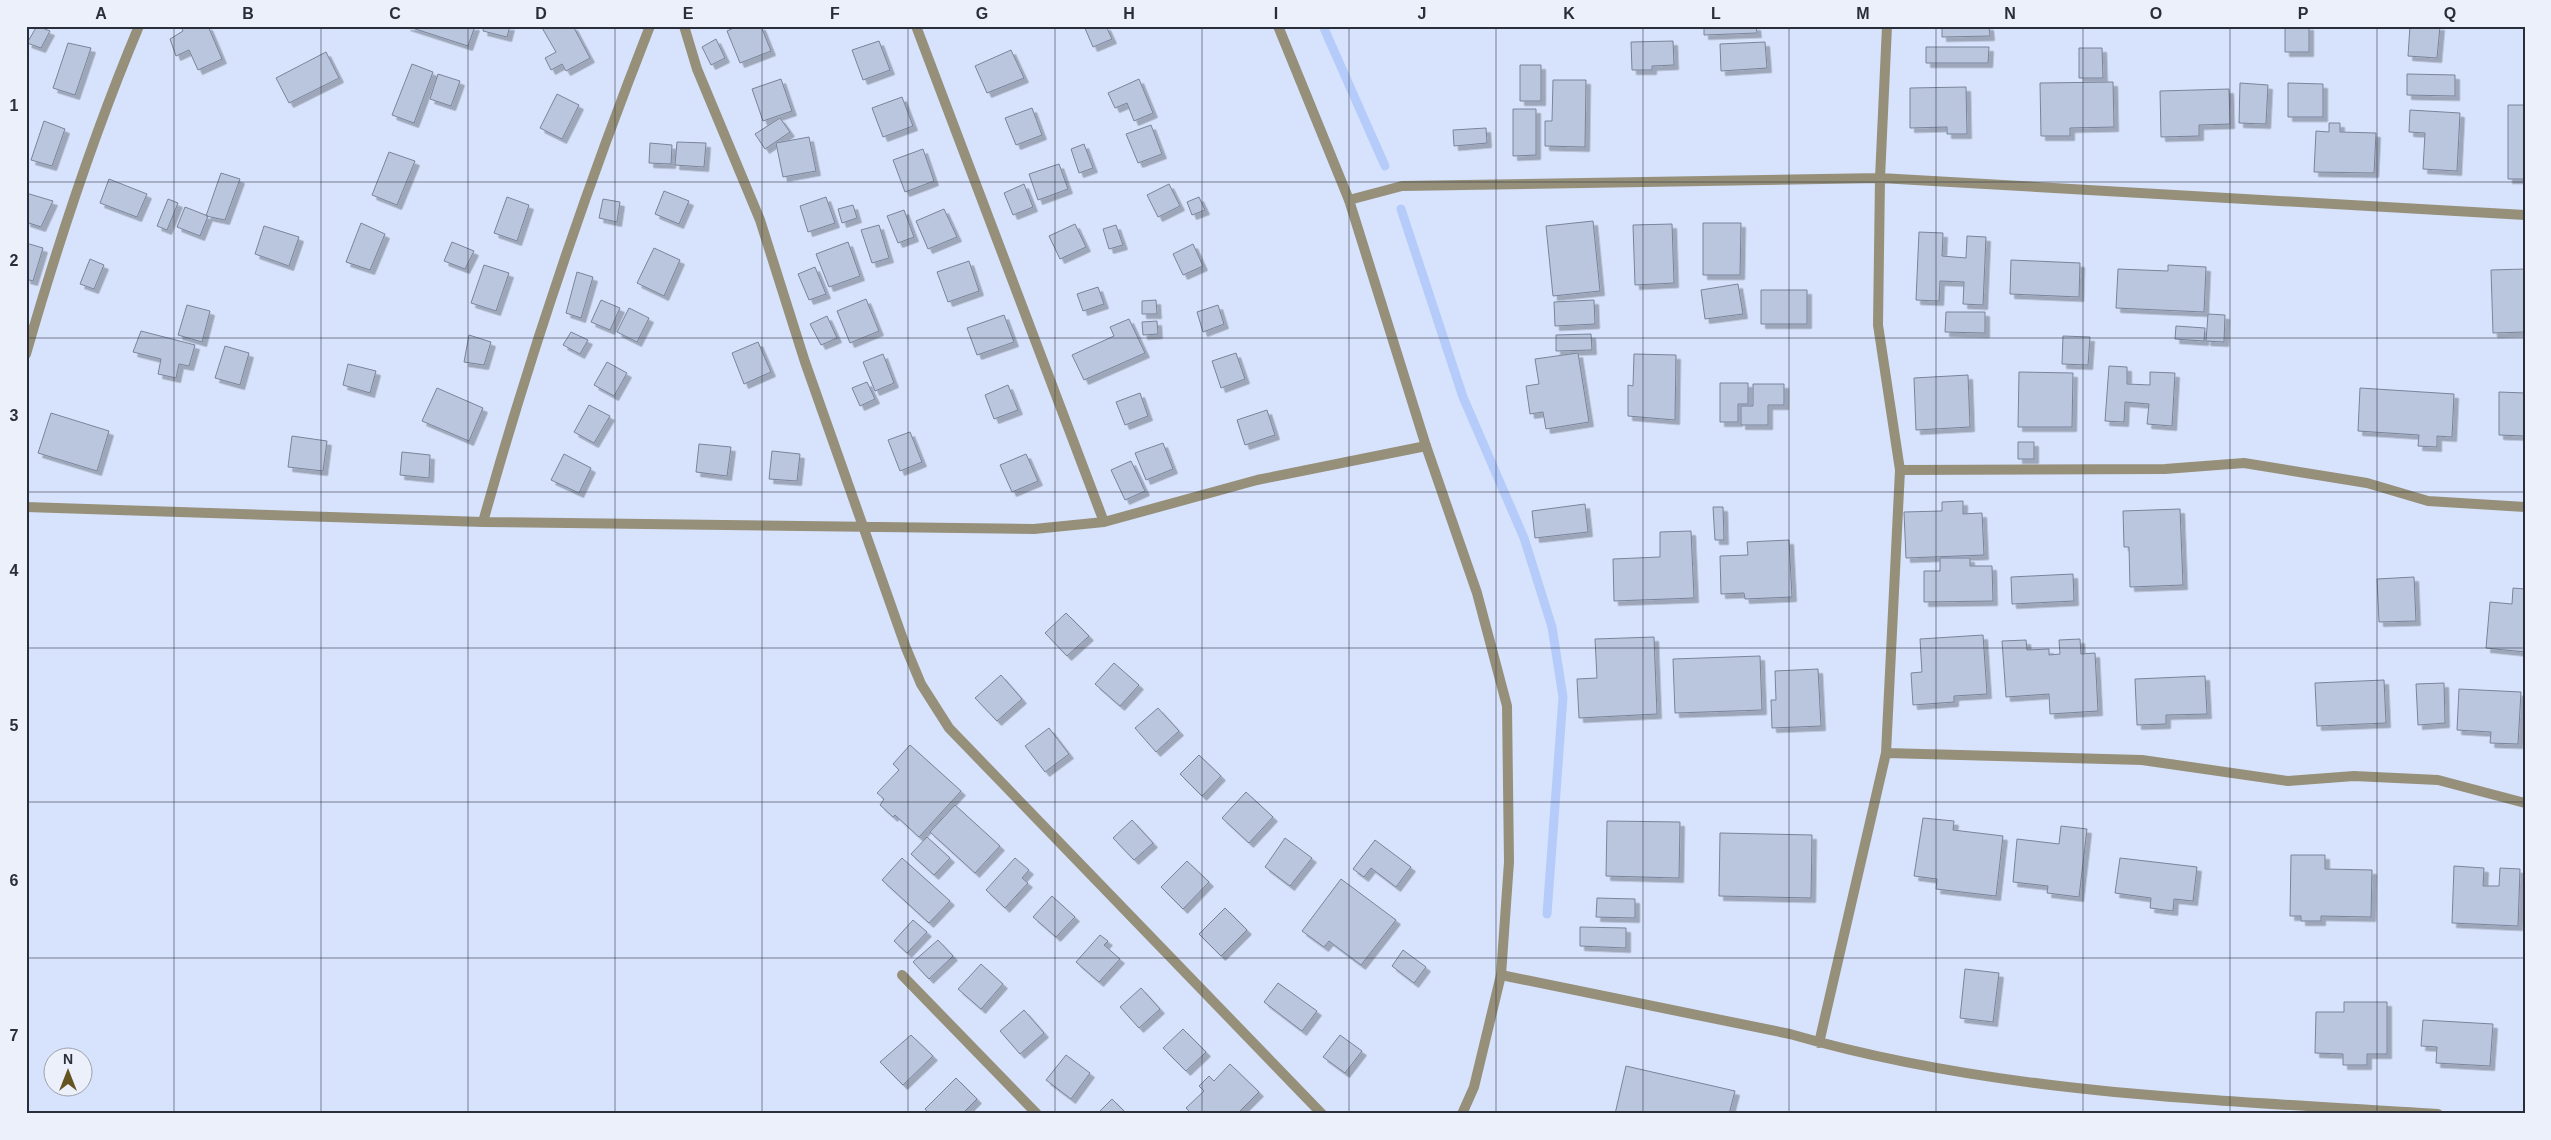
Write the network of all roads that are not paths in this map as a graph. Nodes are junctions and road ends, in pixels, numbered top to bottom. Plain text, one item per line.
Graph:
1 (139, 26) edge
2 (650, 26) edge
3 (684, 26) edge
4 (916, 26) edge
5 (1278, 26) edge
6 (1887, 26) edge
7 (1880, 178) junction
8 (1349, 200) junction
9 (2525, 215) edge
10 (26, 354) edge
11 (1426, 446) junction
12 (1900, 470) junction
13 (26, 507) edge
14 (2525, 507) edge
15 (482, 522) junction
16 (1104, 522) junction
17 (864, 525) junction
18 (1886, 753) junction
19 (2525, 803) edge
20 (1501, 974) junction
21 (902, 975) dead end
22 (1819, 1043) junction
23 (1037, 1114) edge
24 (1322, 1114) edge
25 (1462, 1114) edge
26 (2438, 1114) edge

1 - 10 street
2 - 15 street
3 - 17 street
4 - 16 street
5 - 8 street
6 - 7 street
7 - 8 street
7 - 9 street
7 - 12 street
8 - 11 street
11 - 16 street
11 - 20 street
12 - 14 street
12 - 18 street
13 - 15 street
15 - 17 street
16 - 17 street
17 - 24 street
18 - 19 street
18 - 22 street
20 - 22 street
20 - 25 street
21 - 23 street
22 - 26 street

